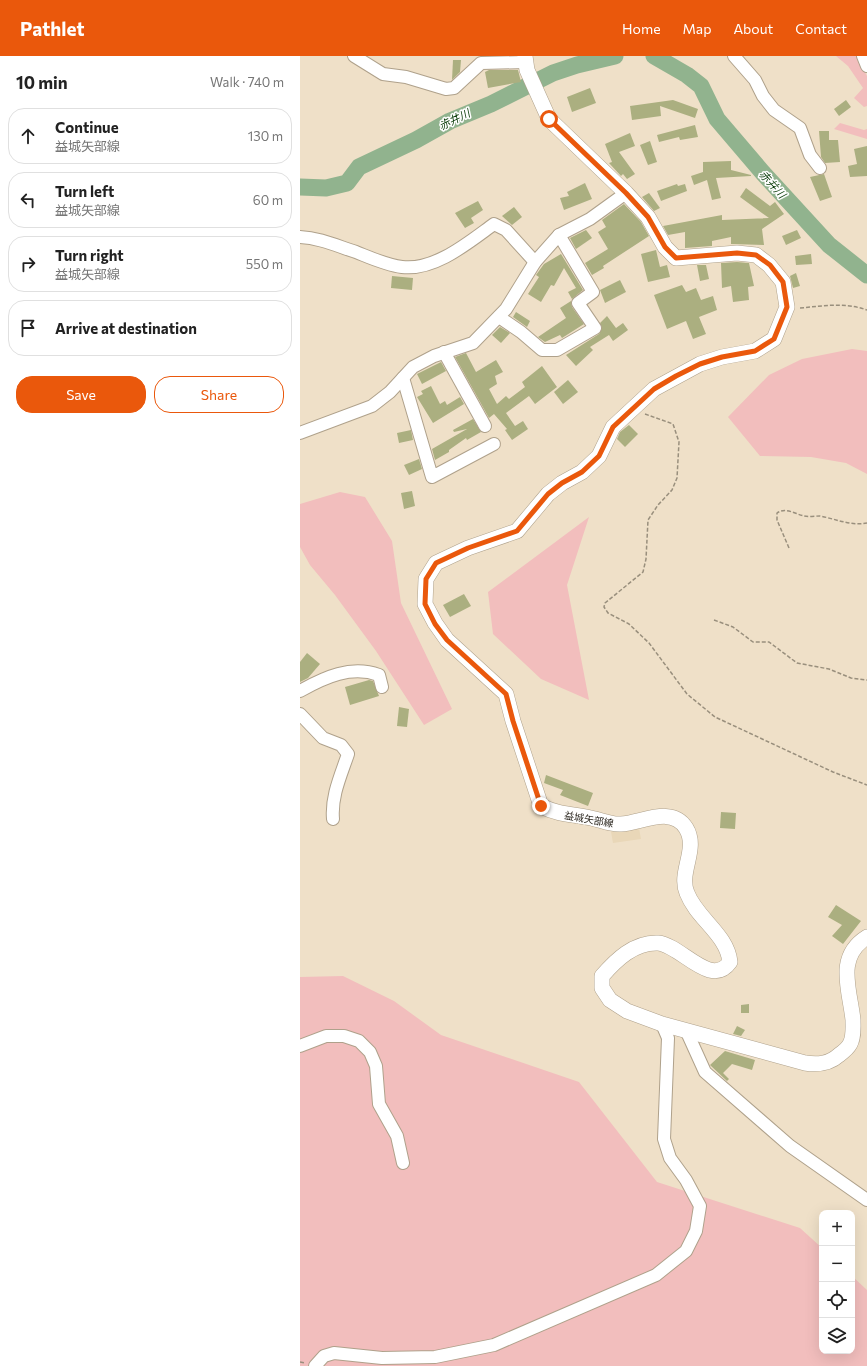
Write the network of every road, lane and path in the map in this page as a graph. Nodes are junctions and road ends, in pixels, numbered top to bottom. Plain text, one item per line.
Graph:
1 (354, 56) edge
2 (734, 56) edge
3 (862, 56) edge
4 (526, 65) edge
5 (867, 66) edge
6 (820, 168) dead end
7 (626, 193) junction
8 (559, 235) junction
9 (300, 237) edge
10 (534, 262) junction
11 (786, 310) junction
12 (867, 310) edge
13 (499, 317) junction
14 (444, 352) junction
15 (404, 378) junction
16 (631, 410) junction
17 (485, 426) dead end
18 (300, 433) edge
19 (494, 444) dead end
20 (867, 523) edge
21 (789, 548) dead end
22 (714, 620) dead end
23 (867, 680) edge
24 (382, 688) dead end
25 (300, 691) edge
26 (300, 714) edge
27 (867, 785) edge
28 (332, 819) dead end
29 (867, 937) edge
30 (662, 1024) junction
31 (686, 1030) junction
32 (300, 1046) edge
33 (403, 1163) dead end
34 (867, 1200) edge
35 (315, 1366) edge

1 - 4 street
2 - 6 street
3 - 5 street
4 - 7 main road, 益城矢部線
7 - 8 street
7 - 11 main road, 益城矢部線
8 - 10 street
8 - 13 street
9 - 10 street
10 - 13 street
11 - 12 path
11 - 16 main road, 益城矢部線
13 - 14 street
14 - 15 street
14 - 17 street
15 - 18 street
15 - 19 street
16 - 27 path
16 - 30 main road, 益城矢部線
20 - 21 path
22 - 23 path
24 - 25 street
26 - 28 street
29 - 31 main road, 益城矢部線
30 - 31 main road, 益城矢部線
30 - 35 street
31 - 34 street
32 - 33 street

